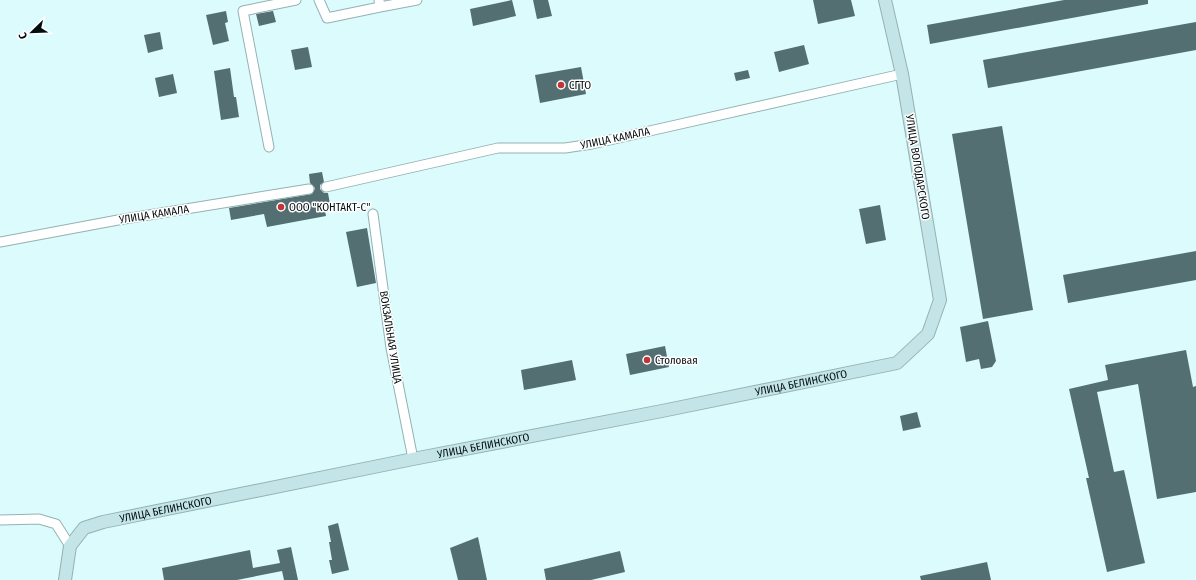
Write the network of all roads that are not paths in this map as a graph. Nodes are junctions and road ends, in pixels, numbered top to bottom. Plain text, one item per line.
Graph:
1 (296, 0) edge
2 (319, 0) edge
3 (416, 0) edge
4 (885, 0) edge
5 (379, 4) edge
6 (902, 74) junction
7 (269, 147) dead end
8 (326, 187) dead end
9 (309, 189) dead end
10 (373, 214) dead end
11 (0, 242) edge
12 (928, 334) joint
13 (413, 459) junction
14 (0, 520) edge
15 (70, 546) junction
16 (65, 580) edge

1 - 7 street
2 - 5 street
3 - 5 street
4 - 6 street, УЛИЦА ВОЛОДАРСКОГО
6 - 8 street, УЛИЦА КАМАЛА
6 - 12 street, УЛИЦА ВОЛОДАРСКОГО
9 - 11 street, УЛИЦА КАМАЛА
10 - 13 street, ВОКЗАЛЬНАЯ УЛИЦА
12 - 13 street, УЛИЦА БЕЛИНСКОГО
13 - 15 street, УЛИЦА БЕЛИНСКОГО
14 - 15 street
15 - 16 street, УЛИЦА БЕЛИНСКОГО

